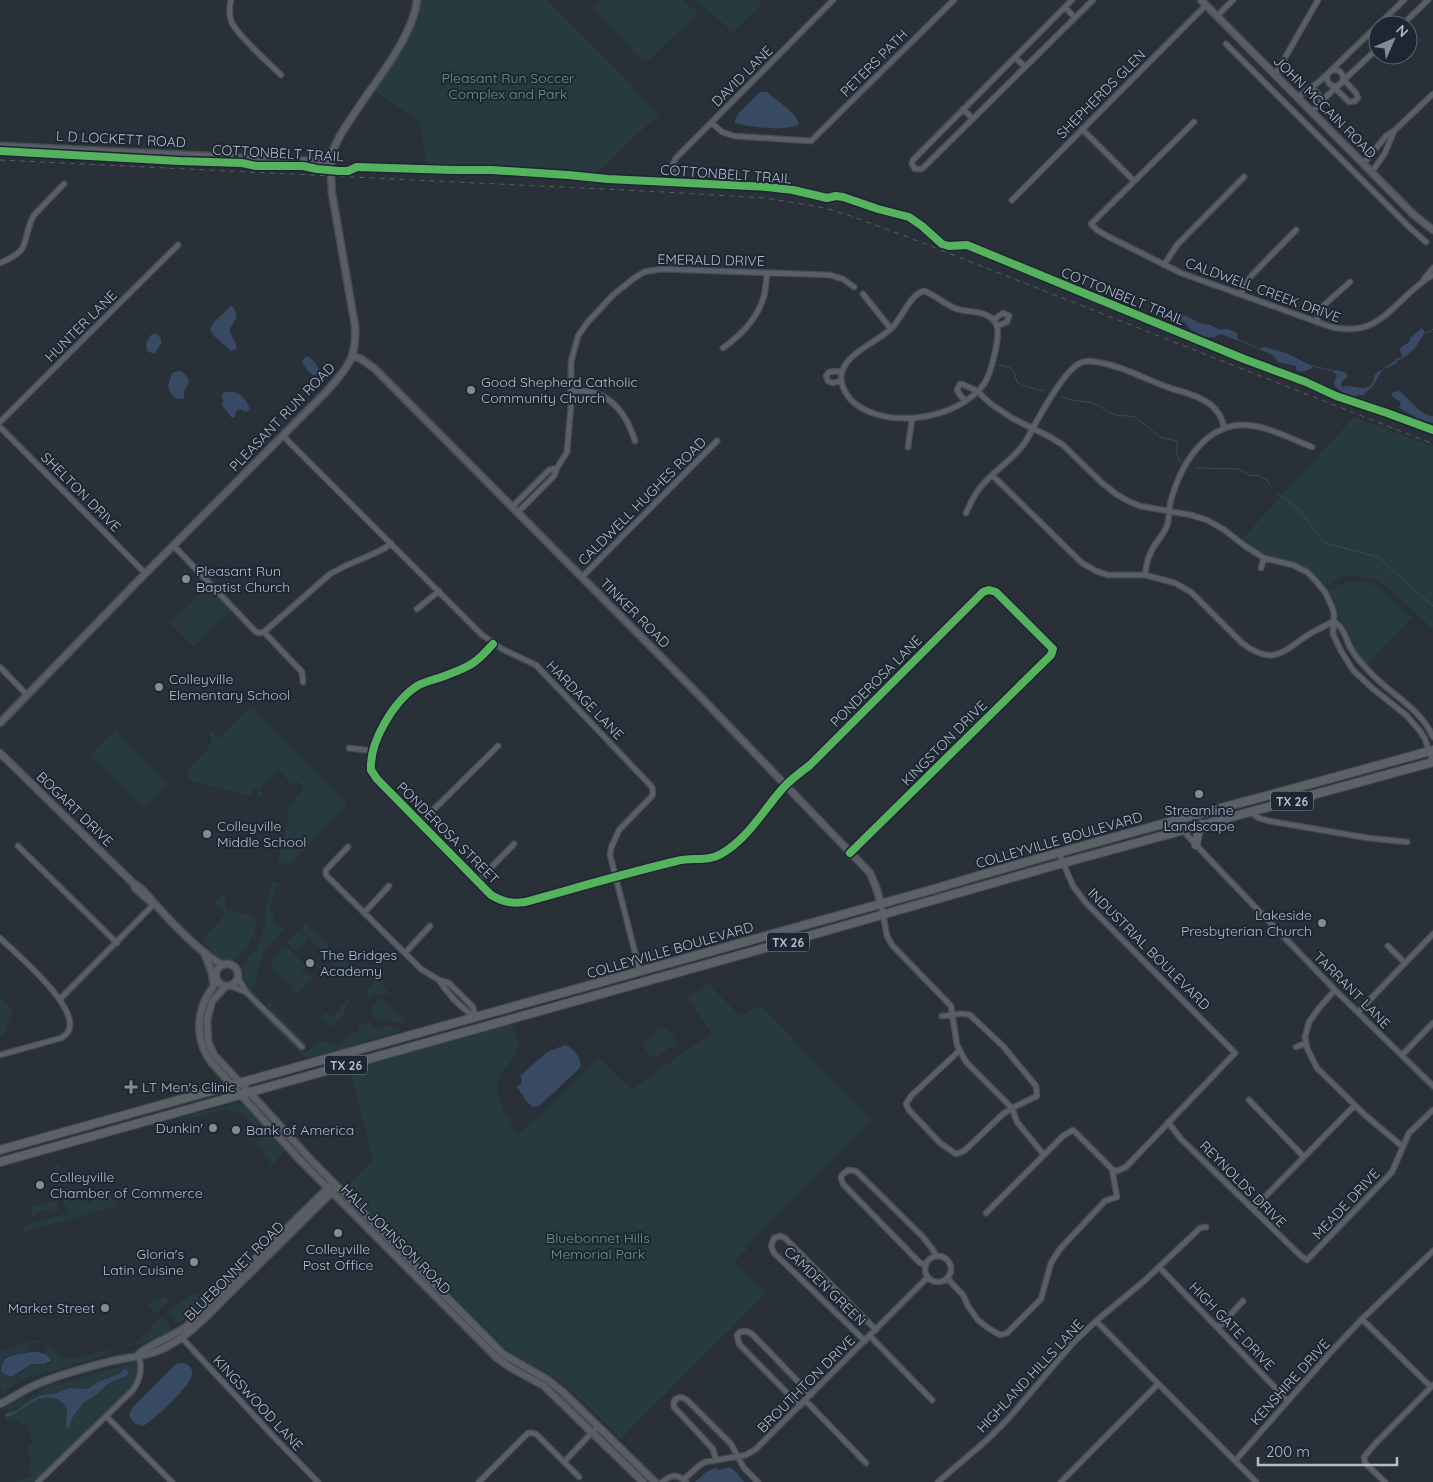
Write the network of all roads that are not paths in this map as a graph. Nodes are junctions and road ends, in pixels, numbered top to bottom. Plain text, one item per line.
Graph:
1 (231, 0) edge
2 (417, 0) edge
3 (833, 0) edge
4 (954, 0) edge
5 (1072, 0) edge
6 (1093, 0) edge
7 (1233, 0) edge
8 (1318, 0) edge
9 (1404, 0) edge
10 (1428, 0) edge
11 (1203, 2) edge
12 (1065, 7) junction
13 (1412, 15) edge
14 (1217, 16) junction
15 (1075, 18) junction
16 (1226, 44) dead end
17 (1251, 50) junction
18 (1015, 57) junction
19 (1368, 57) edge
20 (1242, 59) junction
21 (1025, 67) junction
22 (1330, 72) junction
23 (280, 75) dead end
24 (1275, 75) junction
25 (1342, 82) junction
26 (1310, 88) junction
27 (1335, 88) junction
28 (1433, 94) edge
29 (1298, 98) junction
30 (1322, 102) junction
31 (963, 109) junction
32 (1312, 112) junction
33 (973, 119) junction
34 (1194, 122) dead end
35 (712, 123) junction
36 (1082, 129) junction
37 (1394, 131) junction
38 (0, 146) edge
39 (331, 162) junction
40 (1363, 164) junction
41 (673, 170) dead end
42 (1372, 172) junction
43 (1244, 177) dead end
44 (1134, 181) junction
45 (64, 184) dead end
46 (1012, 200) dead end
47 (1423, 222) junction
48 (1296, 230) dead end
49 (1433, 230) edge
50 (1415, 232) junction
51 (1426, 242) dead end
52 (178, 245) dead end
53 (0, 263) edge
54 (1164, 264) junction
55 (1433, 268) edge
56 (767, 273) junction
57 (1433, 275) edge
58 (1423, 280) junction
59 (1350, 282) dead end
60 (854, 287) dead end
61 (863, 294) dead end
62 (1241, 294) junction
63 (993, 320) junction
64 (1316, 322) junction
65 (997, 326) junction
66 (890, 330) junction
67 (722, 348) dead end
68 (353, 356) junction
69 (842, 371) junction
70 (840, 381) junction
71 (571, 390) junction
72 (977, 391) junction
73 (965, 400) junction
74 (912, 419) junction
75 (0, 422) edge
76 (0, 427) edge
77 (1032, 427) junction
78 (1224, 428) junction
79 (283, 436) junction
80 (635, 441) dead end
81 (717, 441) dead end
82 (908, 446) dead end
83 (1312, 447) dead end
84 (557, 468) junction
85 (992, 475) junction
86 (512, 507) junction
87 (1169, 511) junction
88 (517, 513) junction
89 (966, 513) dead end
90 (391, 542) junction
91 (174, 545) junction
92 (1264, 558) junction
93 (1261, 568) dead end
94 (145, 573) junction
95 (1145, 575) junction
96 (582, 577) junction
97 (439, 591) junction
98 (417, 609) dead end
99 (1334, 621) junction
100 (264, 632) junction
101 (493, 644) junction
102 (1053, 649) joint
103 (0, 667) edge
104 (303, 682) dead end
105 (27, 695) junction
106 (1396, 696) junction
107 (1391, 702) junction
108 (0, 723) edge
109 (1433, 737) edge
110 (498, 746) dead end
111 (349, 748) dead end
112 (374, 751) junction
113 (1431, 751) edge
114 (0, 753) edge
115 (1433, 762) edge
116 (785, 786) junction
117 (1250, 812) junction
118 (1180, 819) junction
119 (420, 823) junction
120 (1202, 824) junction
121 (1184, 829) junction
122 (1407, 842) dead end
123 (514, 844) dead end
124 (1196, 845) junction
125 (18, 846) dead end
126 (348, 847) dead end
127 (850, 853) junction
128 (1059, 853) junction
129 (1063, 863) junction
130 (614, 876) junction
131 (477, 882) junction
132 (389, 886) dead end
133 (154, 904) junction
134 (880, 904) junction
135 (364, 912) junction
136 (883, 915) junction
137 (430, 926) dead end
138 (1433, 934) edge
139 (0, 938) edge
140 (743, 942) junction
141 (117, 943) junction
142 (1388, 946) dead end
143 (204, 952) junction
144 (404, 953) junction
145 (748, 953) junction
146 (1405, 963) junction
147 (224, 965) junction
148 (640, 972) junction
149 (217, 974) junction
150 (238, 978) junction
151 (439, 980) junction
152 (228, 986) junction
153 (1335, 990) junction
154 (459, 992) junction
155 (247, 993) junction
156 (208, 994) junction
157 (454, 998) junction
158 (60, 999) junction
159 (205, 1009) junction
160 (1358, 1012) junction
161 (942, 1016) dead end
162 (952, 1016) junction
163 (476, 1017) junction
164 (1433, 1023) edge
165 (478, 1028) junction
166 (205, 1041) junction
167 (1306, 1043) junction
168 (302, 1047) dead end
169 (1296, 1047) dead end
170 (960, 1050) junction
171 (0, 1055) edge
172 (1402, 1055) junction
173 (241, 1083) junction
174 (232, 1085) junction
175 (1433, 1086) edge
176 (249, 1092) junction
177 (239, 1094) junction
178 (1249, 1100) dead end
179 (1355, 1105) junction
180 (1012, 1108) junction
181 (1433, 1110) edge
182 (1168, 1122) junction
183 (1403, 1148) junction
184 (0, 1150) edge
185 (290, 1150) junction
186 (1044, 1155) junction
187 (1304, 1157) junction
188 (312, 1161) junction
189 (0, 1162) edge
190 (1112, 1169) junction
191 (336, 1185) junction
192 (329, 1191) junction
193 (1253, 1209) junction
194 (986, 1213) dead end
195 (1206, 1227) dead end
196 (1433, 1251) edge
197 (936, 1256) junction
198 (1305, 1259) joint
199 (926, 1265) junction
200 (1159, 1267) junction
201 (928, 1277) junction
202 (947, 1278) junction
203 (1243, 1301) dead end
204 (1362, 1319) junction
205 (1096, 1322) junction
206 (1218, 1328) junction
207 (876, 1330) junction
208 (181, 1335) junction
209 (870, 1336) junction
210 (865, 1341) junction
211 (138, 1355) junction
212 (1158, 1384) junction
213 (1432, 1386) edge
214 (811, 1395) junction
215 (806, 1400) junction
216 (932, 1400) dead end
217 (1288, 1401) junction
218 (0, 1404) edge
219 (800, 1406) junction
220 (106, 1416) junction
221 (598, 1426) junction
222 (592, 1433) junction
223 (738, 1456) junction
224 (716, 1460) junction
225 (1235, 1461) junction
226 (564, 1462) junction
227 (866, 1463) dead end
228 (579, 1477) dead end
229 (685, 1481) edge
230 (38, 1482) edge
231 (172, 1482) edge
232 (318, 1482) edge
233 (479, 1482) edge
234 (643, 1482) edge
235 (655, 1482) edge
236 (662, 1482) edge
237 (758, 1482) edge
238 (938, 1482) edge
239 (1061, 1482) edge
240 (1256, 1482) edge
241 (1386, 1482) edge

1 - 23 street
2 - 39 main road, PLEASANT RUN ROAD
3 - 35 street, DAVID LANE
4 - 35 street, PETERS PATH
5 - 12 street
6 - 15 street
7 - 14 street
8 - 24 street
9 - 22 street
10 - 13 street
11 - 14 main road, JOHN MCCAIN ROAD
11 - 36 street, SHEPHERDS GLEN
12 - 15 street
12 - 18 street
14 - 17 main road, JOHN MCCAIN ROAD
15 - 21 street
16 - 20 street
17 - 20 street
17 - 24 main road, JOHN MCCAIN ROAD
18 - 21 street
18 - 31 street
19 - 25 street
20 - 50 street
21 - 33 street
22 - 25 street
22 - 25 street
22 - 26 street
24 - 29 main road, JOHN MCCAIN ROAD
25 - 27 street
25 - 27 street
26 - 29 street
26 - 30 street
27 - 30 street
28 - 37 street
29 - 32 main road, JOHN MCCAIN ROAD
30 - 32 street
31 - 33 street
31 - 33 street
32 - 40 main road, JOHN MCCAIN ROAD
34 - 44 street
35 - 41 street, DAVID LANE
36 - 44 street
36 - 46 street, SHEPHERDS GLEN
37 - 40 street
37 - 42 street
38 - 39 main road, L D LOCKETT ROAD
39 - 68 main road, PLEASANT RUN ROAD
40 - 42 main road, JOHN MCCAIN ROAD
42 - 47 main road, JOHN MCCAIN ROAD
43 - 54 street
44 - 54 street, CALDWELL CREEK DRIVE
45 - 53 street
47 - 49 main road, JOHN MCCAIN ROAD
47 - 50 street
48 - 62 street
50 - 51 street
52 - 75 street, HUNTER LANE
54 - 62 street, CALDWELL CREEK DRIVE
55 - 58 street, CALDWELL CREEK DRIVE
56 - 60 street, EMERALD DRIVE
56 - 67 street
56 - 71 street, EMERALD DRIVE
57 - 58 street, CALDWELL CREEK DRIVE
58 - 64 street, CALDWELL CREEK DRIVE
59 - 64 street
61 - 66 street
62 - 64 street, CALDWELL CREEK DRIVE
63 - 65 street
63 - 65 street
63 - 66 street
65 - 72 street
66 - 69 street
68 - 79 main road, PLEASANT RUN ROAD
68 - 86 main road, TINKER ROAD
69 - 70 street
69 - 70 street
70 - 74 street
71 - 80 street
71 - 84 street, EMERALD DRIVE
72 - 73 street
72 - 73 street
72 - 77 street
73 - 74 street
74 - 82 street
76 - 94 street, SHELTON DRIVE
77 - 78 street
77 - 85 street
77 - 87 street
78 - 83 street
78 - 87 street
79 - 90 street, HARDAGE LANE
79 - 91 main road, PLEASANT RUN ROAD
81 - 96 street, CALDWELL HUGHES ROAD
84 - 86 street, EMERALD DRIVE
84 - 88 street, EMERALD DRIVE
85 - 89 street
85 - 95 street
86 - 88 main road, TINKER ROAD
87 - 92 street
87 - 95 street
88 - 96 main road, TINKER ROAD
90 - 97 street, HARDAGE LANE
90 - 100 street
91 - 94 main road, PLEASANT RUN ROAD
91 - 100 street
92 - 93 street
92 - 99 street
94 - 105 main road, PLEASANT RUN ROAD
95 - 99 street
96 - 116 main road, TINKER ROAD
97 - 98 street
97 - 101 street, HARDAGE LANE
99 - 106 street
99 - 107 street
100 - 104 street
101 - 112 street, PONDEROSA STREET
101 - 130 street, HARDAGE LANE
102 - 116 street, PONDEROSA LANE
102 - 127 street, KINGSTON DRIVE
103 - 105 street
105 - 108 main road, PLEASANT RUN ROAD
106 - 107 street
106 - 109 street
107 - 113 street
110 - 119 street
111 - 112 street
112 - 119 street, PONDEROSA STREET
113 - 115 street
113 - 118 main road, COLLEYVILLE BOULEVARD / TX 26
114 - 133 main road, BOGART DRIVE
115 - 117 main road, COLLEYVILLE BOULEVARD / TX 26
116 - 127 main road, TINKER ROAD
116 - 130 street, PONDEROSA STREET
117 - 120 main road, COLLEYVILLE BOULEVARD / TX 26
117 - 122 street
118 - 121 street, TARRANT LANE
118 - 128 main road, COLLEYVILLE BOULEVARD / TX 26
119 - 131 street, PONDEROSA STREET
120 - 121 main road, COLLEYVILLE BOULEVARD / TX 26
120 - 124 main road
121 - 124 street, TARRANT LANE
121 - 129 main road, COLLEYVILLE BOULEVARD / TX 26
123 - 131 street
124 - 153 street, TARRANT LANE
125 - 141 street
126 - 135 street
127 - 134 main road, TINKER ROAD
128 - 129 street, INDUSTRIAL BOULEVARD
128 - 134 main road, COLLEYVILLE BOULEVARD / TX 26
129 - 136 main road, COLLEYVILLE BOULEVARD / TX 26
129 - 182 street, INDUSTRIAL BOULEVARD
130 - 131 street, PONDEROSA STREET
130 - 148 street, HARDAGE LANE
132 - 135 street
133 - 141 street
133 - 143 main road, BOGART DRIVE
134 - 136 street
134 - 140 main road, COLLEYVILLE BOULEVARD / TX 26
135 - 144 street
136 - 145 main road, COLLEYVILLE BOULEVARD / TX 26
136 - 162 street
137 - 144 street
138 - 146 street
139 - 158 street
140 - 145 main road
140 - 148 main road, COLLEYVILLE BOULEVARD / TX 26
141 - 158 street
142 - 146 street
143 - 147 main road, BOGART DRIVE
143 - 149 main road, BOGART DRIVE
143 - 156 main road
144 - 151 street
145 - 165 main road, COLLEYVILLE BOULEVARD / TX 26
146 - 160 street
147 - 149 main road
147 - 150 main road
148 - 163 main road, COLLEYVILLE BOULEVARD / TX 26
149 - 152 main road
149 - 156 main road, HALL JOHNSON ROAD
150 - 152 main road
150 - 155 street
151 - 154 street
151 - 157 street
152 - 155 street
152 - 159 main road
153 - 160 street, TARRANT LANE
153 - 167 street
154 - 157 street
154 - 163 street
155 - 168 street
156 - 159 main road, HALL JOHNSON ROAD
157 - 163 street
158 - 171 street
159 - 166 main road, HALL JOHNSON ROAD
160 - 172 street, TARRANT LANE
161 - 162 street
162 - 170 street
162 - 180 street
163 - 165 main road
163 - 173 main road, COLLEYVILLE BOULEVARD / TX 26
164 - 172 street
165 - 176 main road, COLLEYVILLE BOULEVARD / TX 26
166 - 173 main road, HALL JOHNSON ROAD
166 - 174 main road, HALL JOHNSON ROAD
167 - 169 street
167 - 179 street
170 - 180 street
170 - 180 street
172 - 175 street, TARRANT LANE
173 - 174 main road, COLLEYVILLE BOULEVARD / TX 26
173 - 176 main road, HALL JOHNSON ROAD
174 - 177 main road, HALL JOHNSON ROAD
174 - 184 main road, COLLEYVILLE BOULEVARD / TX 26
176 - 177 main road, COLLEYVILLE BOULEVARD / TX 26
176 - 188 main road, HALL JOHNSON ROAD
177 - 185 main road, HALL JOHNSON ROAD
177 - 189 main road, COLLEYVILLE BOULEVARD / TX 26
178 - 187 street
179 - 183 street
179 - 187 street
180 - 186 street
181 - 183 street, MEADE DRIVE
182 - 190 street
182 - 193 street, REYNOLDS DRIVE
183 - 198 street, MEADE DRIVE
185 - 188 main road
185 - 192 main road, HALL JOHNSON ROAD
186 - 190 street
186 - 194 street
187 - 193 street
188 - 191 main road, HALL JOHNSON ROAD
190 - 202 street
191 - 192 main road, BLUEBONNET ROAD
191 - 221 main road, HALL JOHNSON ROAD
192 - 208 main road, BLUEBONNET ROAD
192 - 222 main road, HALL JOHNSON ROAD
193 - 198 street, REYNOLDS DRIVE
195 - 200 street, HIGHLAND HILLS LANE
196 - 204 street, KENSHIRE DRIVE
197 - 199 street
197 - 199 street
197 - 202 street
199 - 201 street
200 - 205 street, HIGHLAND HILLS LANE
200 - 206 street, HIGH GATE DRIVE
201 - 202 street
201 - 207 street, BROUTHTON DRIVE
203 - 206 street
204 - 213 street
204 - 217 street, KENSHIRE DRIVE
205 - 212 street
205 - 238 street, HIGHLAND HILLS LANE
206 - 217 street, HIGH GATE DRIVE
207 - 209 street, BROUTHTON DRIVE
207 - 210 street, CAMDEN GREEN
208 - 211 main road, BLUEBONNET ROAD
208 - 232 street, KINGSWOOD LANE
209 - 210 street, BROUTHTON DRIVE
209 - 216 street
210 - 214 street, BROUTHTON DRIVE
211 - 218 main road, BLUEBONNET ROAD
211 - 220 street
212 - 225 street
212 - 239 street
213 - 241 street
214 - 215 street, BROUTHTON DRIVE
214 - 219 street
215 - 219 street, BROUTHTON DRIVE
215 - 227 street
217 - 225 street, KENSHIRE DRIVE
219 - 223 street, BROUTHTON DRIVE
220 - 230 street
220 - 231 street
221 - 222 street
221 - 235 main road, HALL JOHNSON ROAD
222 - 226 street
222 - 234 main road, HALL JOHNSON ROAD
223 - 224 street, BROUTHTON DRIVE
223 - 224 street
223 - 237 street
224 - 229 street, BROUTHTON DRIVE
225 - 240 street
226 - 228 street
226 - 233 street
229 - 236 street

